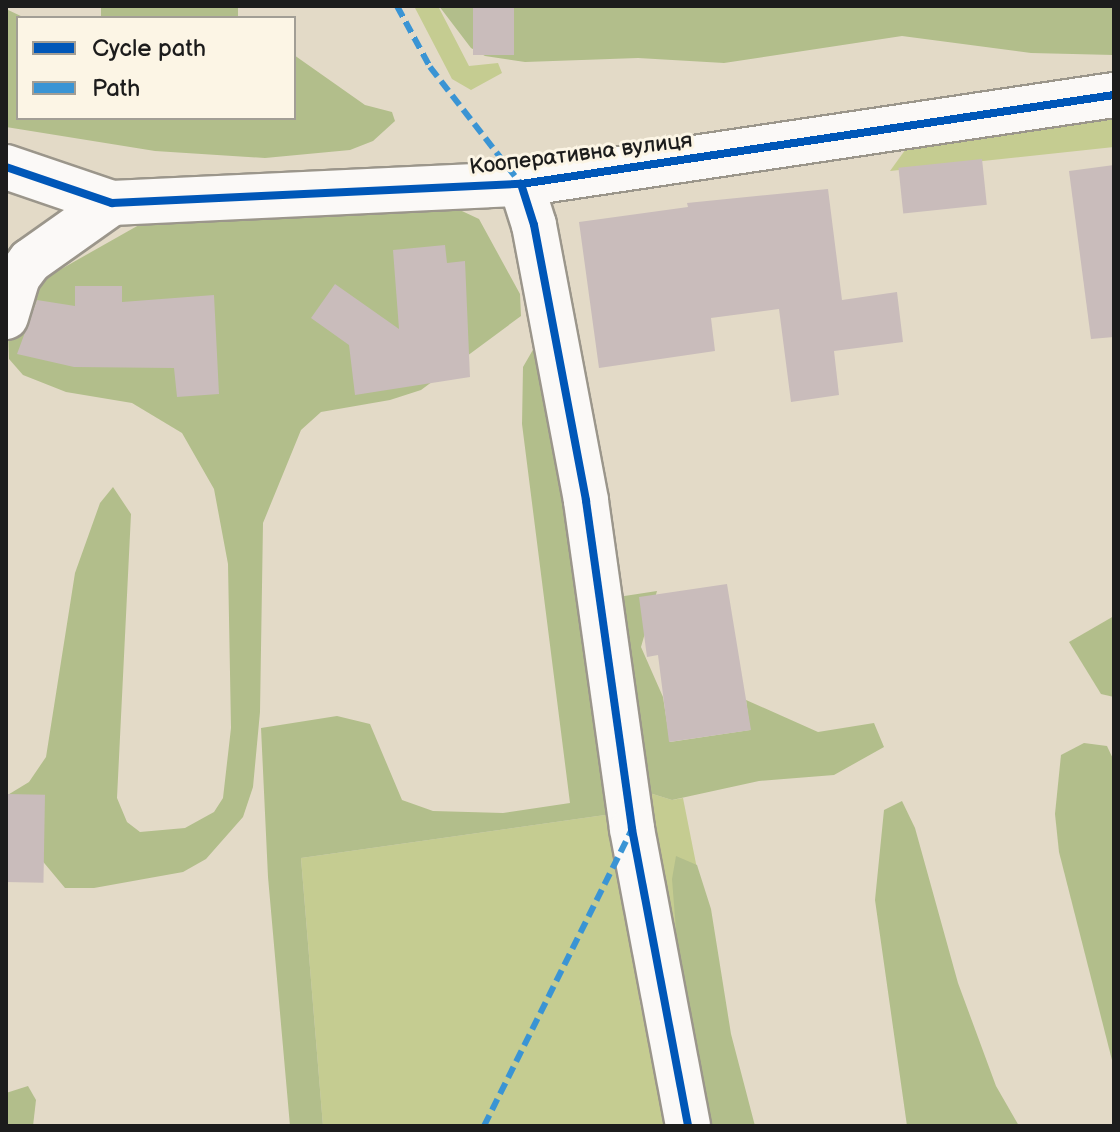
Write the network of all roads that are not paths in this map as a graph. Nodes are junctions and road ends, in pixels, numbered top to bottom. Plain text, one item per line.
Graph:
1 (1114, 95) edge
2 (6, 167) edge
3 (521, 184) junction
4 (112, 203) junction
5 (6, 317) edge
6 (688, 1126) edge

1 - 3 street, Кооперативна вулиця
2 - 4 street, Кооперативна вулиця
3 - 4 street, Кооперативна вулиця
3 - 6 street
4 - 5 street

